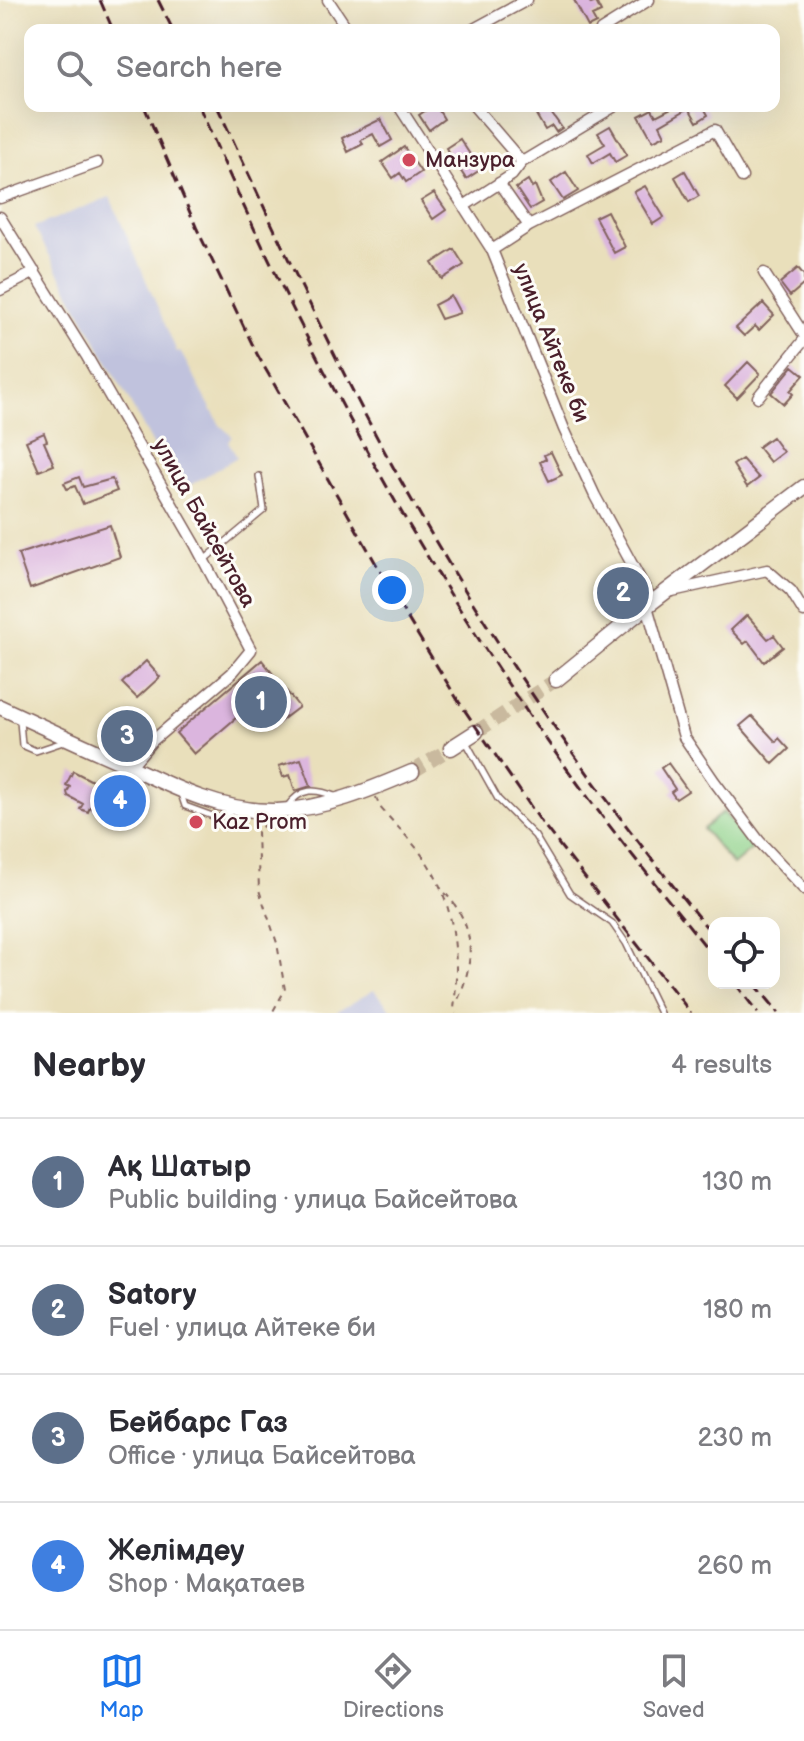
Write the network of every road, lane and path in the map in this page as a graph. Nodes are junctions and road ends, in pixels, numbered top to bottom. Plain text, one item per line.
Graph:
1 (328, 0) edge
2 (527, 0) edge
3 (649, 0) edge
4 (344, 24) edge
5 (483, 24) edge
6 (611, 24) edge
7 (403, 112) edge
8 (480, 112) edge
9 (605, 112) edge
10 (522, 162) junction
11 (97, 163) dead end
12 (742, 177) dead end
13 (499, 183) junction
14 (0, 198) edge
15 (464, 206) junction
16 (0, 217) edge
17 (529, 226) junction
18 (492, 250) junction
19 (35, 272) junction
20 (764, 273) dead end
21 (0, 290) edge
22 (804, 337) edge
23 (758, 397) dead end
24 (259, 476) dead end
25 (804, 487) edge
26 (204, 560) junction
27 (670, 591) junction
28 (650, 604) junction
29 (804, 612) edge
30 (556, 680) tunnel mouth
31 (0, 707) edge
32 (20, 716) junction
33 (470, 736) joint
34 (71, 740) junction
35 (451, 748) tunnel mouth
36 (130, 767) junction
37 (412, 772) tunnel mouth
38 (372, 789) junction
39 (281, 811) junction
40 (800, 877) edge
41 (804, 889) edge
42 (444, 892) junction
43 (454, 1009) junction
44 (272, 1013) edge
45 (456, 1013) edge
46 (660, 1013) edge

1 - 4 street
2 - 5 street
3 - 6 street
7 - 15 street, улица Айтеке би
8 - 10 street
9 - 10 street
10 - 13 street
11 - 14 street
12 - 17 street
13 - 15 street
13 - 17 street
15 - 18 street, улица Айтеке би
16 - 19 street, улица Байсейтова
17 - 18 street
18 - 28 street, улица Айтеке би
19 - 21 street
19 - 26 street, улица Байсейтова
20 - 22 street
22 - 23 street
24 - 26 lane
25 - 27 main road
26 - 36 street, улица Байсейтова
27 - 28 main road
27 - 29 street
28 - 30 main road
28 - 40 street, улица Айтеке би
31 - 32 main road
32 - 34 main road
32 - 34 lane
33 - 35 main road
33 - 46 lane
34 - 36 main road
36 - 39 main road
37 - 38 main road
38 - 39 main road
38 - 42 path
39 - 44 path
40 - 41 street, улица Айтеке би
42 - 43 path
42 - 43 path
43 - 45 path

